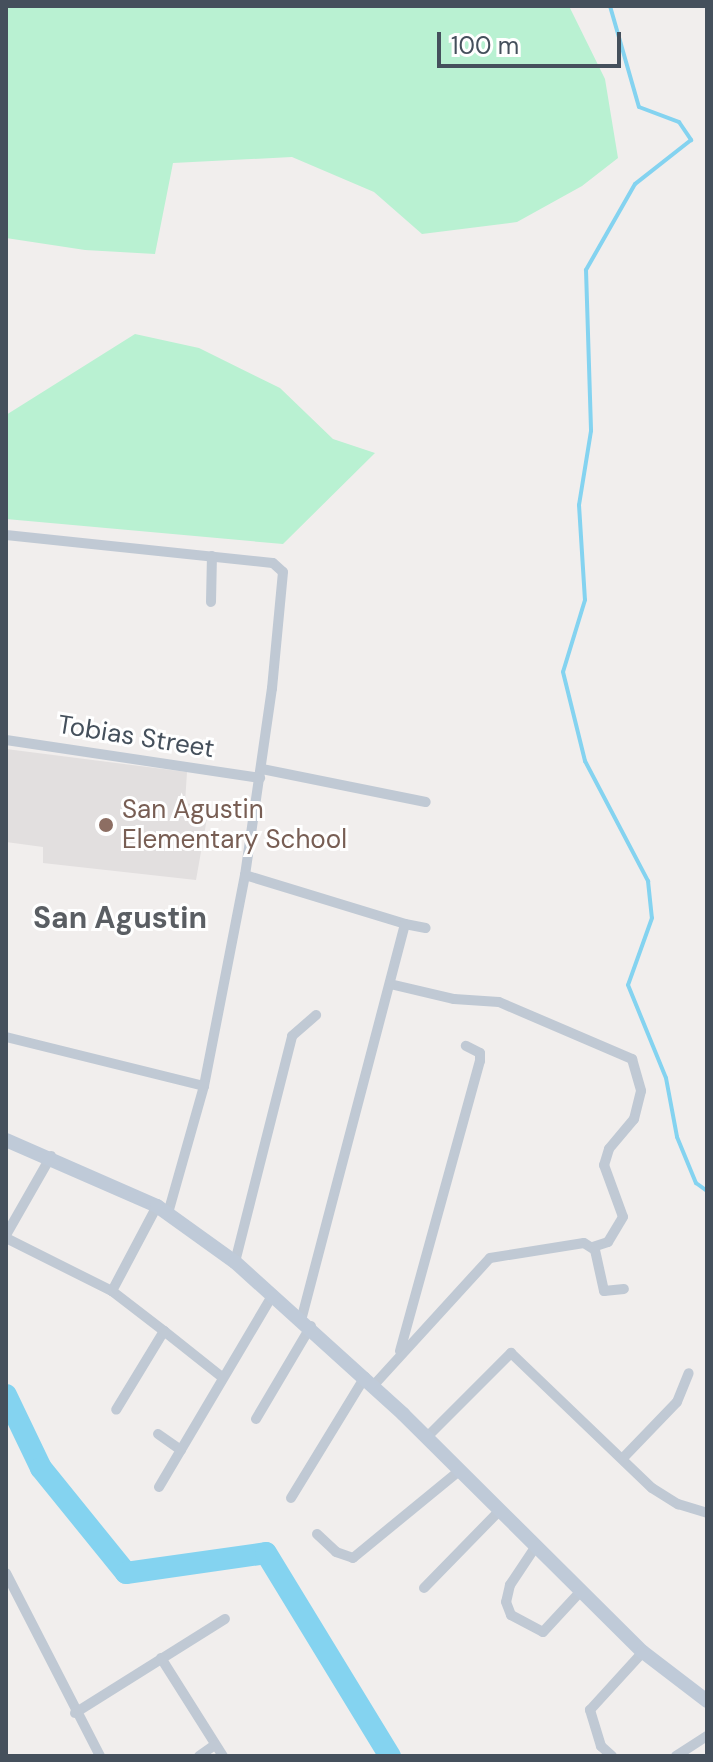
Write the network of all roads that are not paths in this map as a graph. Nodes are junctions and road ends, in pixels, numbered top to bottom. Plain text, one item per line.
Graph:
1 (6, 535) edge
2 (212, 556) junction
3 (211, 602) dead end
4 (6, 740) edge
5 (261, 774) junction
6 (426, 802) dead end
7 (245, 875) junction
8 (405, 924) junction
9 (426, 928) dead end
10 (390, 984) junction
11 (316, 1015) dead end
12 (6, 1037) edge
13 (466, 1046) dead end
14 (204, 1086) junction
15 (6, 1140) edge
16 (51, 1156) junction
17 (163, 1209) junction
18 (6, 1237) edge
19 (593, 1247) junction
20 (235, 1262) junction
21 (624, 1289) dead end
22 (112, 1291) junction
23 (273, 1294) junction
24 (306, 1322) junction
25 (164, 1331) junction
26 (398, 1357) junction
27 (689, 1373) dead end
28 (223, 1378) junction
29 (369, 1382) junction
30 (116, 1410) dead end
31 (256, 1419) dead end
32 (158, 1434) dead end
33 (427, 1437) junction
34 (181, 1450) junction
35 (624, 1457) junction
36 (460, 1470) junction
37 (159, 1487) dead end
38 (291, 1498) dead end
39 (500, 1510) junction
40 (707, 1513) edge
41 (317, 1534) dead end
42 (536, 1546) junction
43 (6, 1573) edge
44 (424, 1588) dead end
45 (581, 1591) junction
46 (225, 1619) dead end
47 (643, 1652) junction
48 (161, 1658) junction
49 (707, 1701) edge
50 (75, 1713) junction
51 (707, 1736) edge
52 (215, 1745) junction
53 (100, 1756) edge
54 (199, 1756) edge
55 (223, 1756) edge
56 (612, 1756) edge
57 (676, 1756) edge

1 - 2 street
2 - 3 street
2 - 5 street
4 - 5 street, Tobias Street
5 - 6 street, Tobias Street
5 - 7 street
7 - 8 street
7 - 14 street
8 - 9 street
8 - 10 street
10 - 19 street
10 - 24 street
11 - 20 street
12 - 14 street
13 - 26 street
14 - 17 street
15 - 16 street
16 - 17 street
16 - 18 street
17 - 20 street
17 - 22 street
18 - 22 street
19 - 21 street
19 - 26 street
20 - 23 street
22 - 25 street
23 - 24 street
23 - 28 street
24 - 29 street
24 - 31 street
25 - 28 street
25 - 30 street
26 - 29 street
27 - 35 street
28 - 34 street
29 - 33 street
29 - 38 street
32 - 34 street
33 - 35 street
33 - 36 street
34 - 37 street
35 - 40 street
36 - 39 street
36 - 41 street
39 - 42 street
39 - 44 street
42 - 45 street
42 - 45 street
43 - 50 street
45 - 47 street
46 - 48 street
47 - 49 street
47 - 56 street
48 - 50 street
48 - 52 street
50 - 53 street
51 - 57 street
52 - 54 street
52 - 55 street

